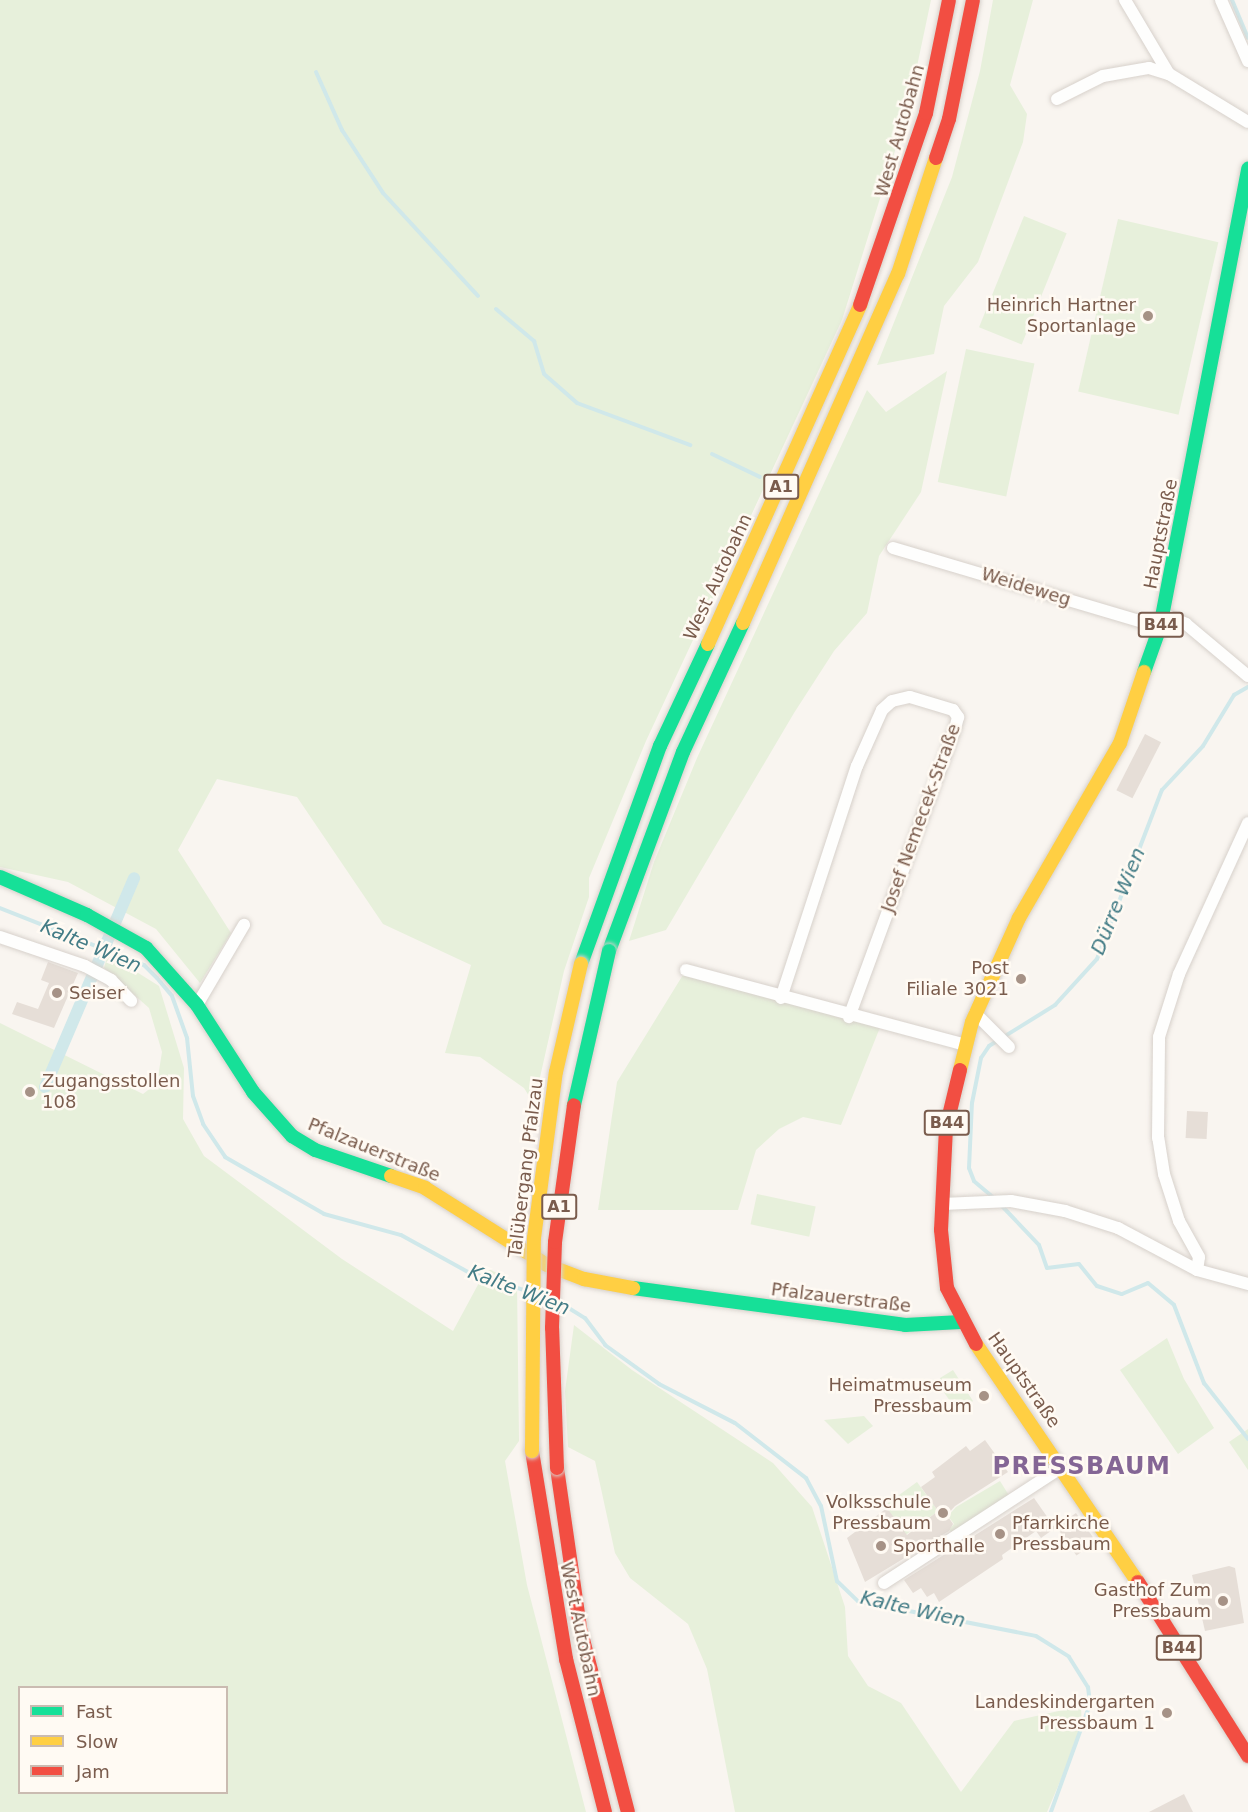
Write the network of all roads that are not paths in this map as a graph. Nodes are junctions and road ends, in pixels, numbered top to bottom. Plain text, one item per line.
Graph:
1 (950, 0) edge
2 (973, 0) edge
3 (1125, 0) edge
4 (1221, 0) edge
5 (1248, 61) edge
6 (1169, 74) junction
7 (1057, 99) dead end
8 (1247, 118) edge
9 (1248, 168) edge
10 (893, 548) dead end
11 (1162, 620) junction
12 (1247, 675) edge
13 (1248, 823) edge
14 (0, 877) edge
15 (244, 925) dead end
16 (0, 937) edge
17 (581, 964) joint
18 (686, 970) dead end
19 (781, 998) junction
20 (131, 1001) dead end
21 (197, 1005) junction
22 (975, 1013) junction
23 (849, 1017) junction
24 (965, 1045) junction
25 (1009, 1047) dead end
26 (942, 1204) junction
27 (1197, 1270) junction
28 (1248, 1284) edge
29 (961, 1322) junction
30 (532, 1451) joint
31 (557, 1467) joint
32 (1062, 1467) junction
33 (884, 1583) dead end
34 (1248, 1756) edge
35 (604, 1812) edge
36 (628, 1812) edge

1 - 17 main road, West Autobahn / A1
2 - 31 main road, Talübergang Pfalzau / A1, bridge
3 - 6 street
4 - 5 street
6 - 7 street
6 - 8 street
9 - 11 main road, Hauptstraße / B44
10 - 11 street, Weideweg
11 - 12 street, Weideweg
11 - 22 main road, Hauptstraße / B44
13 - 27 street
14 - 21 main road, Pfalzauerstraße
15 - 21 street
16 - 20 street
17 - 30 main road, Talübergang Pfalzau / A1, bridge
18 - 19 street
19 - 23 street
19 - 23 street, Josef Nemecek-Straße
21 - 29 main road, Pfalzauerstraße
22 - 24 main road, Hauptstraße / B44
22 - 25 street
23 - 24 street
24 - 26 main road, Hauptstraße / B44
26 - 27 street
26 - 29 main road, Hauptstraße / B44
27 - 28 street
29 - 32 main road, Hauptstraße / B44
30 - 35 main road, West Autobahn / A1
31 - 36 main road, West Autobahn / A1
32 - 33 street
32 - 34 main road, Hauptstraße / B44

